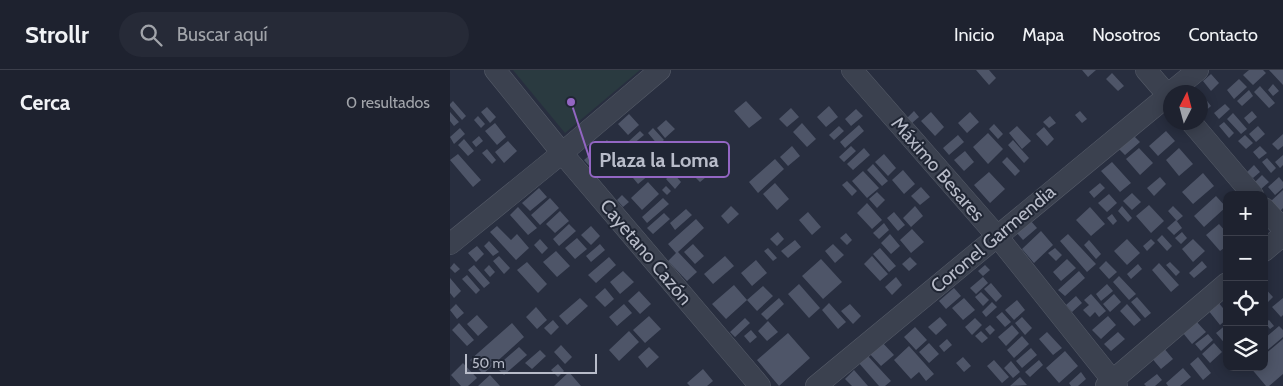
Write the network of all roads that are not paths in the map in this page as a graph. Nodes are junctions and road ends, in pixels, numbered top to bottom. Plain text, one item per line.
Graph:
1 (495, 70) edge
2 (660, 70) edge
3 (852, 70) edge
4 (1146, 70) edge
5 (1198, 70) edge
6 (1181, 85) edge
7 (1163, 88) edge
8 (1163, 101) edge
9 (1198, 130) edge
10 (562, 153) junction
11 (1250, 191) edge
12 (1268, 212) edge
13 (1283, 229) edge
14 (1283, 235) edge
15 (997, 236) junction
16 (450, 244) edge
17 (1268, 248) edge
18 (1223, 287) edge
19 (1112, 384) edge
20 (760, 386) edge
21 (816, 386) edge

1 - 10 street, Cayetano Cazón
2 - 10 street
3 - 15 street, Máximo Besares
4 - 7 street
5 - 6 street, Coronel Garmendia
8 - 15 street, Coronel Garmendia
9 - 11 street
10 - 16 street
10 - 20 street, Cayetano Cazón
12 - 13 street
14 - 17 street
15 - 19 street, Máximo Besares
15 - 21 street, Coronel Garmendia
18 - 19 street

